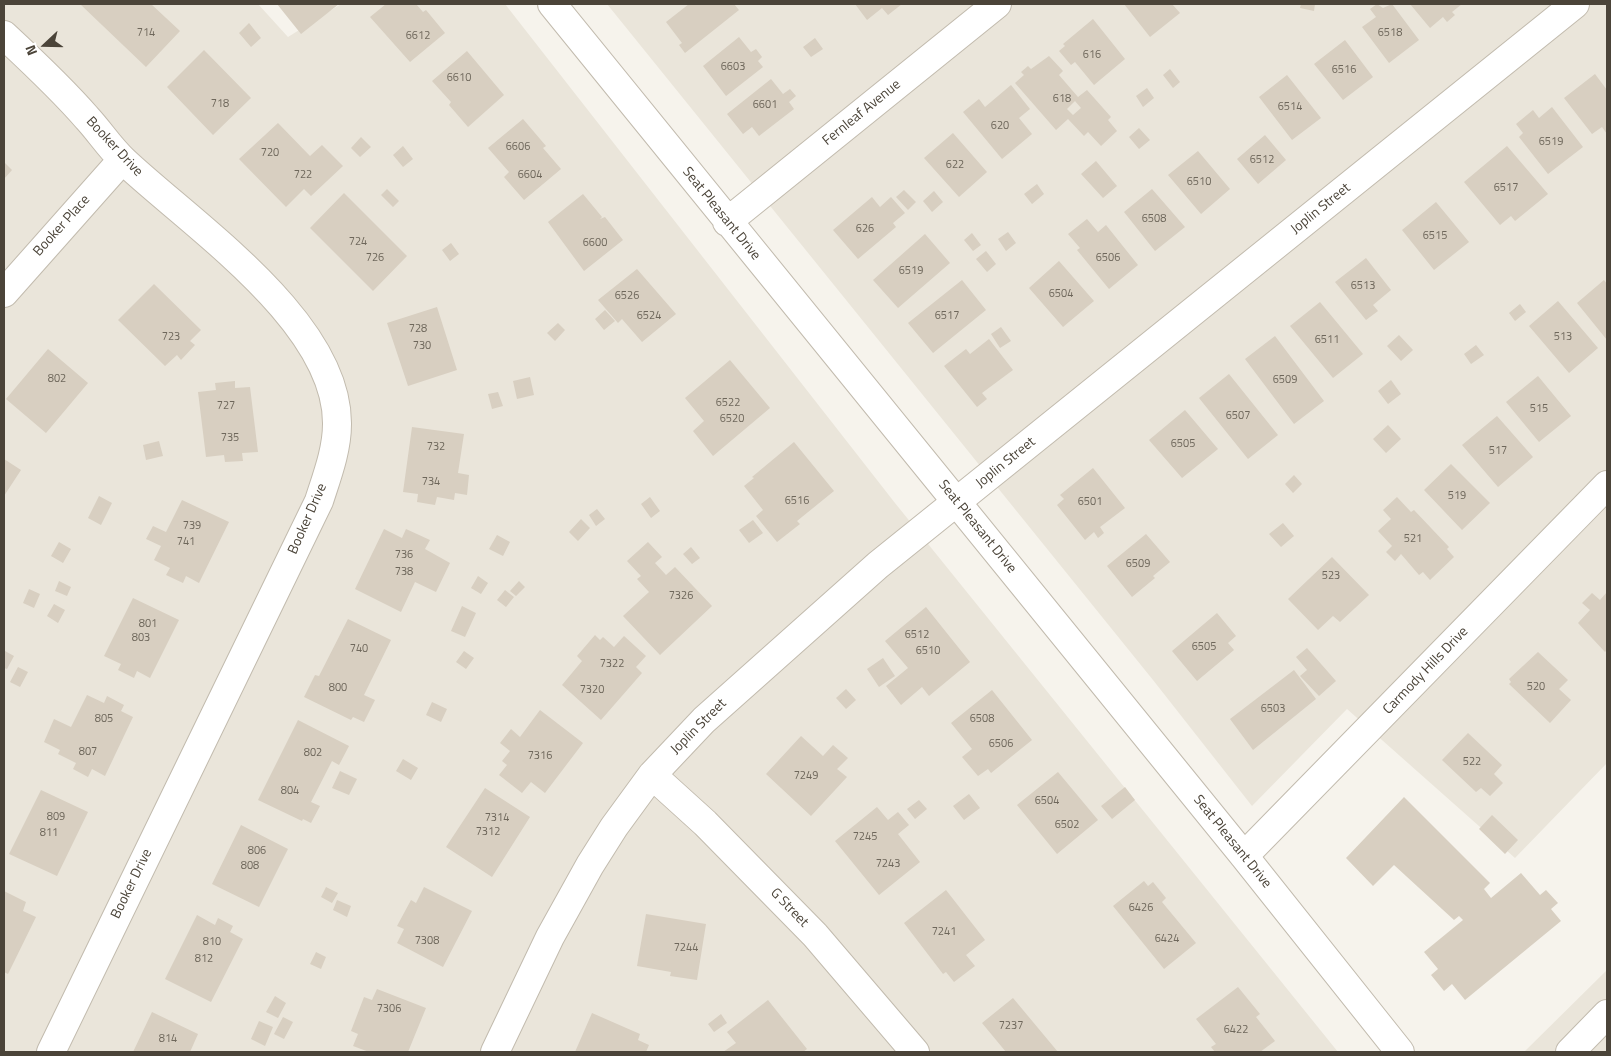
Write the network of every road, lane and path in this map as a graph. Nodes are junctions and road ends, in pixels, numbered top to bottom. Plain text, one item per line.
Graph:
1 (552, 4) edge
2 (997, 4) edge
3 (1575, 4) edge
4 (4, 35) edge
5 (122, 160) junction
6 (727, 222) junction
7 (4, 293) edge
8 (1607, 485) edge
9 (957, 503) junction
10 (652, 775) junction
11 (1244, 856) junction
12 (1607, 1014) edge
13 (51, 1052) edge
14 (495, 1052) edge
15 (915, 1052) edge
16 (1400, 1052) edge
17 (1570, 1052) edge

1 - 6 street, Seat Pleasant Drive
2 - 6 street, Fernleaf Avenue
3 - 9 street, Joplin Street
4 - 5 street, Booker Drive
5 - 7 street, Booker Place
5 - 13 street, Booker Drive
6 - 9 street, Seat Pleasant Drive
8 - 11 street, Carmody Hills Drive
9 - 10 street, Joplin Street
9 - 11 street, Seat Pleasant Drive
10 - 14 street, Joplin Street
10 - 15 street, G Street
11 - 16 street, Seat Pleasant Drive
12 - 17 street

